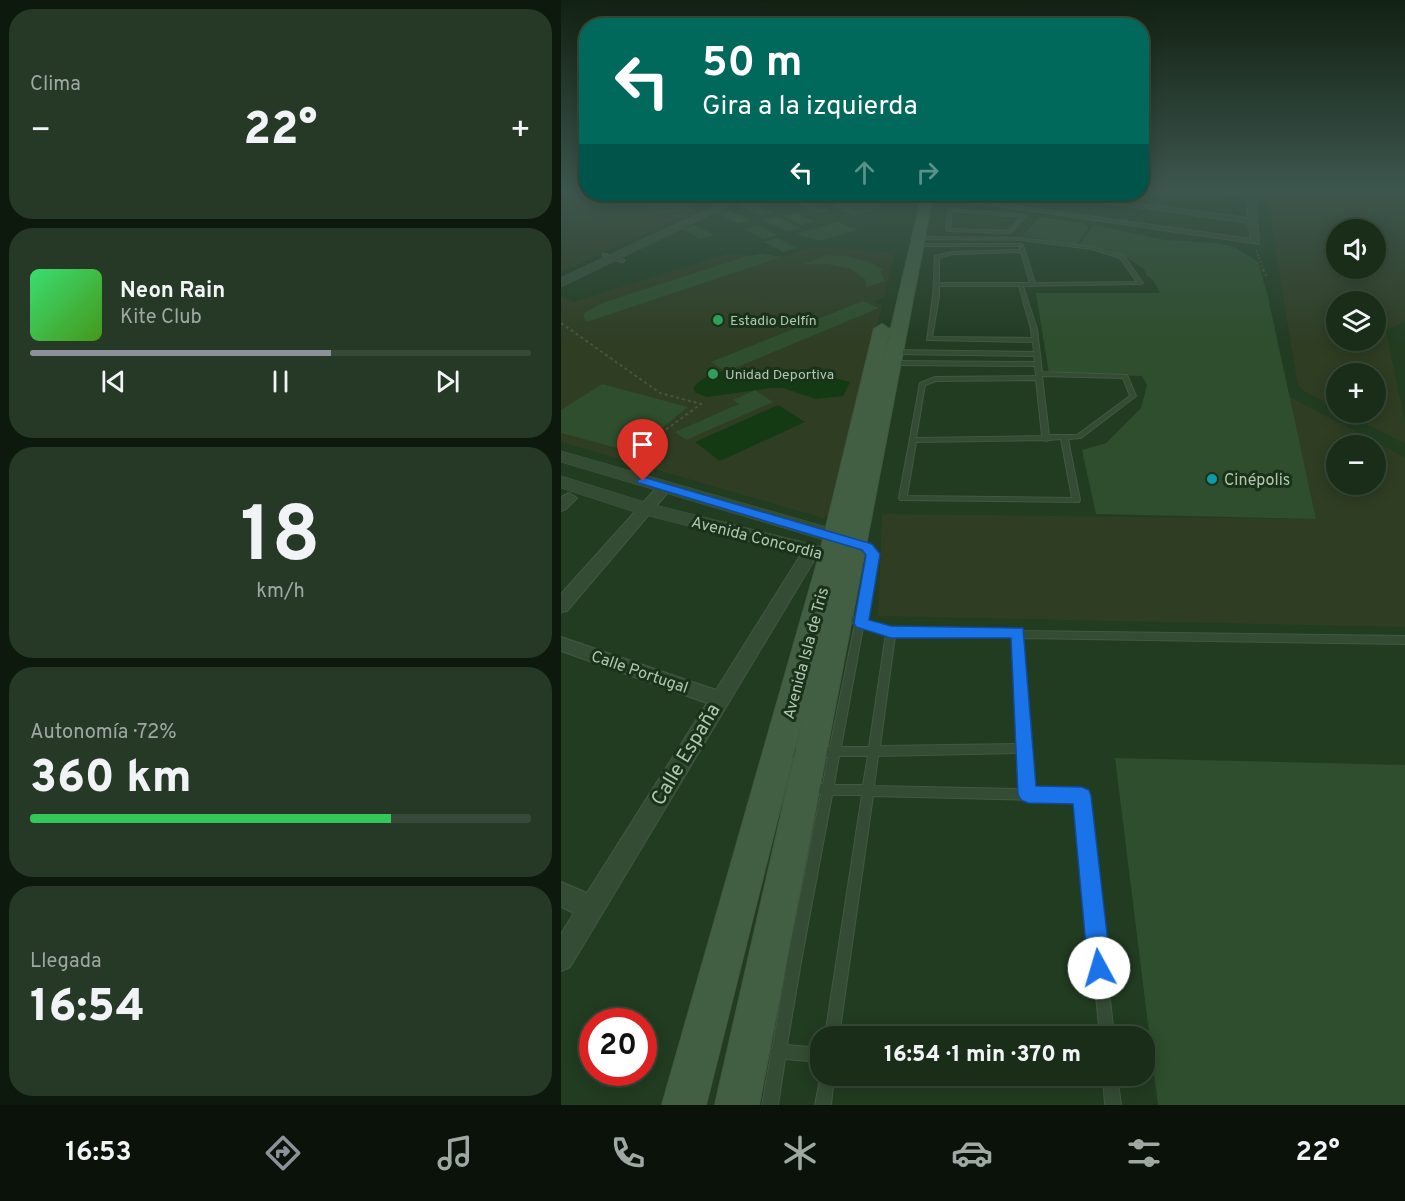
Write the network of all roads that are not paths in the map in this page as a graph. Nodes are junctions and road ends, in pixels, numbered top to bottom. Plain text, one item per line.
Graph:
1 (646, 242) edge
2 (649, 242) edge
3 (908, 242) edge
4 (917, 242) junction
5 (923, 242) edge
6 (968, 242) edge
7 (1015, 242) edge
8 (1021, 242) junction
9 (1240, 242) edge
10 (1255, 242) edge
11 (969, 248) junction
12 (1023, 251) junction
13 (614, 258) junction
14 (561, 276) edge
15 (561, 283) edge
16 (936, 285) junction
17 (1033, 285) junction
18 (1021, 286) junction
19 (956, 340) junction
20 (1034, 340) junction
21 (956, 353) junction
22 (1036, 354) junction
23 (893, 358) junction
24 (955, 364) junction
25 (1038, 364) junction
26 (1039, 376) junction
27 (955, 378) junction
28 (1064, 438) junction
29 (1046, 439) junction
30 (912, 440) junction
31 (662, 448) road end
32 (561, 456) edge
33 (630, 477) junction
34 (660, 486) junction
35 (564, 495) edge
36 (641, 508) junction
37 (836, 549) junction
38 (562, 594) edge
39 (850, 619) junction
40 (891, 632) junction
41 (1018, 632) junction
42 (1405, 640) edge
43 (561, 644) edge
44 (719, 699) junction
45 (1025, 748) junction
46 (874, 750) junction
47 (778, 753) junction
48 (823, 754) junction
49 (794, 789) junction
50 (867, 791) junction
51 (1028, 794) junction
52 (561, 894) edge
53 (592, 908) junction
54 (781, 956) junction
55 (561, 958) edge
56 (833, 1026) edge
57 (1106, 1026) edge
58 (777, 1051) junction
59 (810, 1054) edge
60 (826, 1086) edge
61 (1111, 1086) edge
62 (684, 1105) edge
63 (737, 1105) edge
64 (770, 1105) edge
65 (823, 1105) edge
66 (1113, 1105) edge

1 - 13 street
2 - 13 street
3 - 37 main road, Avenida Isla de Tris
4 - 5 lane
4 - 11 lane
4 - 23 main road, Avenida Isla de Tris
6 - 11 lane
7 - 8 lane
8 - 11 lane
8 - 12 lane
8 - 17 lane
9 - 10 street
11 - 12 lane
11 - 16 lane
12 - 17 lane
13 - 14 street
13 - 15 street
16 - 18 lane
16 - 19 lane
17 - 18 lane
18 - 20 lane
19 - 20 lane
19 - 21 lane
20 - 22 lane
21 - 22 lane
21 - 23 lane
21 - 24 lane
22 - 25 lane
23 - 24 lane
23 - 37 main road, Avenida Isla de Tris
24 - 25 lane
24 - 27 lane
25 - 26 lane
26 - 27 lane
26 - 28 lane
26 - 29 lane
27 - 30 lane
28 - 29 lane
28 - 30 lane
29 - 30 lane
31 - 33 lane
32 - 33 street, Avenida Concordia
33 - 34 street, Avenida Concordia
34 - 36 street
34 - 37 street, Avenida Concordia
35 - 36 street, Avenida Concordia
36 - 37 street, Avenida Concordia
36 - 38 street
37 - 39 main road, Avenida Isla de Tris
37 - 44 street, Calle España
37 - 47 main road, Avenida Isla de Tris
39 - 40 lane
39 - 48 main road, Avenida Isla de Tris
40 - 41 lane
40 - 46 lane
41 - 42 lane
41 - 45 lane
43 - 44 street, Calle Portugal
44 - 53 street, Calle España
45 - 46 lane
45 - 51 lane
46 - 48 lane
46 - 50 lane
47 - 48 lane
47 - 49 main road, Avenida Isla de Tris
48 - 49 main road, Avenida Isla de Tris
49 - 50 lane
49 - 54 main road, Avenida Isla de Tris
49 - 62 main road, Avenida Isla de Tris
50 - 51 lane
50 - 56 lane
51 - 57 lane
52 - 53 street
53 - 55 street, Calle España
54 - 58 lane
54 - 63 main road, Avenida Isla de Tris
58 - 59 lane
58 - 64 lane
60 - 65 lane
61 - 66 lane

